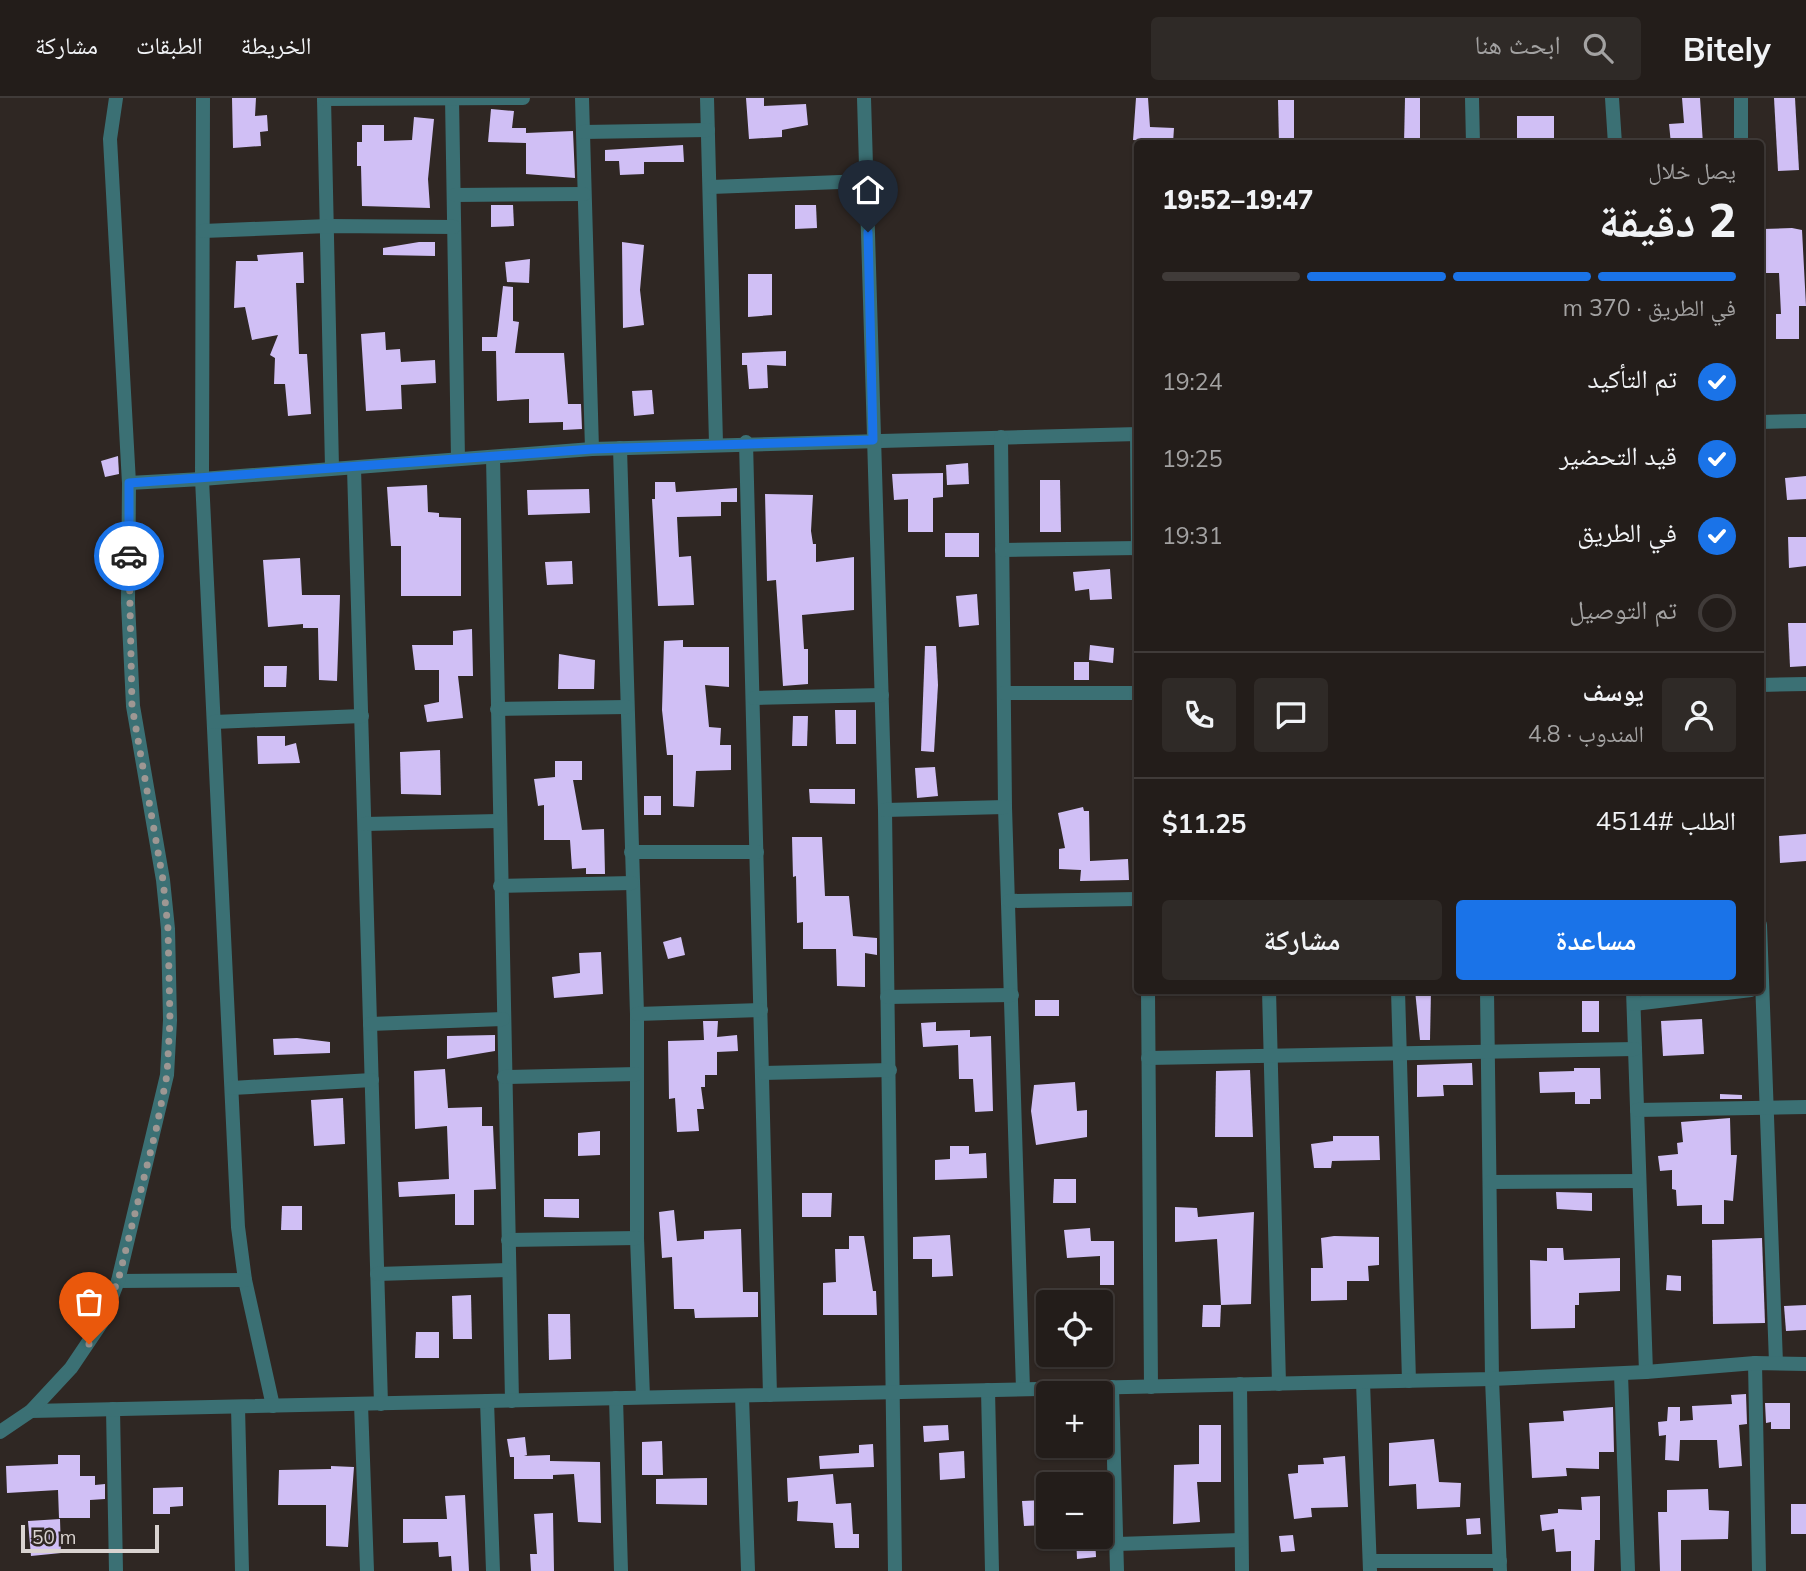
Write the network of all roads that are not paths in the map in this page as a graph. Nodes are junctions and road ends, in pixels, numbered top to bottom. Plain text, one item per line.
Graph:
1 (116, 98) edge
2 (203, 98) edge
3 (452, 98) edge
4 (523, 98) edge
5 (582, 98) edge
6 (707, 98) edge
7 (864, 98) edge
8 (1472, 98) edge
9 (1612, 98) edge
10 (1741, 98) edge
11 (324, 99) edge
12 (708, 130) junction
13 (583, 132) junction
14 (1473, 140) edge
15 (1615, 140) edge
16 (1741, 140) edge
17 (866, 181) junction
18 (711, 187) junction
19 (584, 194) junction
20 (455, 195) junction
21 (328, 226) junction
22 (454, 227) junction
23 (203, 231) junction
24 (1806, 421) edge
25 (1764, 422) edge
26 (1134, 434) edge
27 (1001, 437) junction
28 (873, 440) junction
29 (746, 442) junction
30 (716, 443) junction
31 (620, 448) junction
32 (592, 449) junction
33 (493, 457) junction
34 (458, 459) junction
35 (332, 468) junction
36 (354, 468) junction
37 (202, 479) junction
38 (129, 483) junction
39 (1002, 550) junction
40 (1134, 550) edge
41 (1806, 684) edge
42 (1764, 685) edge
43 (1004, 692) junction
44 (1134, 693) edge
45 (882, 695) junction
46 (754, 698) junction
47 (627, 707) junction
48 (497, 709) junction
49 (362, 716) junction
50 (214, 722) junction
51 (1005, 807) junction
52 (885, 810) junction
53 (498, 821) junction
54 (365, 824) junction
55 (631, 852) junction
56 (757, 852) junction
57 (632, 883) junction
58 (500, 886) junction
59 (1134, 898) edge
60 (1009, 901) junction
61 (1149, 994) edge
62 (1269, 994) edge
63 (1398, 994) edge
64 (1487, 994) edge
65 (1696, 994) edge
66 (1758, 994) edge
67 (1012, 996) junction
68 (887, 997) junction
69 (1634, 998) edge
70 (761, 1010) junction
71 (637, 1014) junction
72 (503, 1019) junction
73 (370, 1024) junction
74 (1635, 1049) junction
75 (1488, 1052) junction
76 (1400, 1054) junction
77 (1272, 1057) junction
78 (1148, 1058) junction
79 (890, 1070) junction
80 (763, 1073) junction
81 (637, 1074) junction
82 (504, 1077) junction
83 (372, 1080) junction
84 (232, 1088) junction
85 (1806, 1107) edge
86 (1766, 1109) junction
87 (1637, 1110) junction
88 (1639, 1181) junction
89 (1490, 1182) junction
90 (637, 1238) junction
91 (508, 1240) junction
92 (508, 1270) junction
93 (377, 1274) junction
94 (245, 1280) junction
95 (118, 1281) junction
96 (1755, 1363) junction
97 (1776, 1363) junction
98 (1806, 1364) edge
99 (1646, 1372) junction
100 (1621, 1374) junction
101 (1492, 1379) junction
102 (1409, 1381) junction
103 (1363, 1382) junction
104 (1240, 1384) junction
105 (1279, 1384) junction
106 (1113, 1387) edge
107 (1151, 1387) junction
108 (1023, 1389) junction
109 (1036, 1389) edge
110 (988, 1390) junction
111 (892, 1392) junction
112 (770, 1395) junction
113 (742, 1396) junction
114 (643, 1397) junction
115 (616, 1398) junction
116 (512, 1401) junction
117 (487, 1402) junction
118 (361, 1404) junction
119 (381, 1404) junction
120 (273, 1406) junction
121 (238, 1407) junction
122 (113, 1409) junction
123 (31, 1411) junction
124 (1113, 1418) edge
125 (0, 1432) edge
126 (1241, 1540) junction
127 (1117, 1544) junction
128 (1370, 1566) edge
129 (1500, 1566) edge
130 (116, 1571) edge
131 (242, 1571) edge
132 (367, 1571) edge
133 (493, 1571) edge
134 (621, 1571) edge
135 (748, 1571) edge
136 (895, 1571) edge
137 (992, 1571) edge
138 (1117, 1571) edge
139 (1242, 1571) edge
140 (1628, 1571) edge
141 (1759, 1571) edge

1 - 38 street
2 - 23 street
3 - 4 street
3 - 11 street
3 - 20 street
5 - 13 street
6 - 12 street
7 - 17 street
8 - 14 street
9 - 15 street
10 - 16 street
11 - 21 street
12 - 13 street
12 - 18 street
13 - 19 street
17 - 18 street
17 - 28 street
18 - 30 street
19 - 20 street
19 - 32 street
20 - 22 street
21 - 22 street
21 - 23 street
21 - 35 street
22 - 34 street
23 - 37 street
24 - 25 street
26 - 27 street
27 - 28 street
27 - 39 street
28 - 29 street
28 - 45 street
29 - 30 street
29 - 46 street
30 - 31 street
31 - 32 street
31 - 47 street
32 - 33 street
33 - 34 street
33 - 48 street
34 - 36 street
35 - 36 street
35 - 37 street
36 - 49 street
37 - 38 street
37 - 50 street
38 - 95 street
39 - 40 street
39 - 43 street
41 - 42 street
43 - 44 street
43 - 51 street
45 - 46 street
45 - 52 street
46 - 56 street
47 - 48 street
47 - 55 street
48 - 53 street
49 - 50 street
49 - 54 street
50 - 84 street
51 - 52 street
51 - 60 street
52 - 68 street
53 - 54 street
53 - 58 street
54 - 73 street
55 - 56 street
55 - 57 street
56 - 70 street
57 - 58 street
57 - 71 street
58 - 72 street
59 - 60 street
60 - 67 street
61 - 78 street
62 - 77 street
63 - 76 street
64 - 75 street
65 - 69 street
66 - 86 street
67 - 68 street
67 - 108 street
68 - 79 street
69 - 74 street
70 - 71 street
70 - 80 street
71 - 81 street
72 - 73 street
72 - 82 street
73 - 83 street
74 - 75 street
74 - 87 street
75 - 76 street
75 - 89 street
76 - 77 street
76 - 102 street
77 - 78 street
77 - 105 street
78 - 107 street
79 - 80 street
79 - 111 street
80 - 112 street
81 - 82 street
81 - 90 street
82 - 91 street
83 - 84 street
83 - 93 street
84 - 94 street
85 - 86 street
86 - 87 street
86 - 97 street
87 - 88 street
88 - 89 street
88 - 99 street
89 - 101 street
90 - 91 street
90 - 114 street
91 - 92 street
92 - 93 street
92 - 116 street
93 - 119 street
94 - 95 street
94 - 120 street
95 - 123 street
96 - 97 street
96 - 99 street
96 - 141 street
97 - 98 street
99 - 100 street
100 - 101 street
100 - 140 street
101 - 102 street
101 - 129 street
102 - 103 street
103 - 105 street
103 - 128 street
104 - 105 street
104 - 107 street
104 - 126 street
106 - 107 street
108 - 109 street
108 - 110 street
110 - 111 street
110 - 137 street
111 - 112 street
111 - 136 street
112 - 113 street
113 - 114 street
113 - 135 street
114 - 115 street
115 - 116 street
115 - 134 street
116 - 117 street
117 - 119 street
117 - 133 street
118 - 119 street
118 - 120 street
118 - 132 street
120 - 121 street
121 - 122 street
121 - 131 street
122 - 123 street
122 - 130 street
123 - 125 street
124 - 127 street
126 - 127 street
126 - 139 street
127 - 138 street
128 - 129 street

